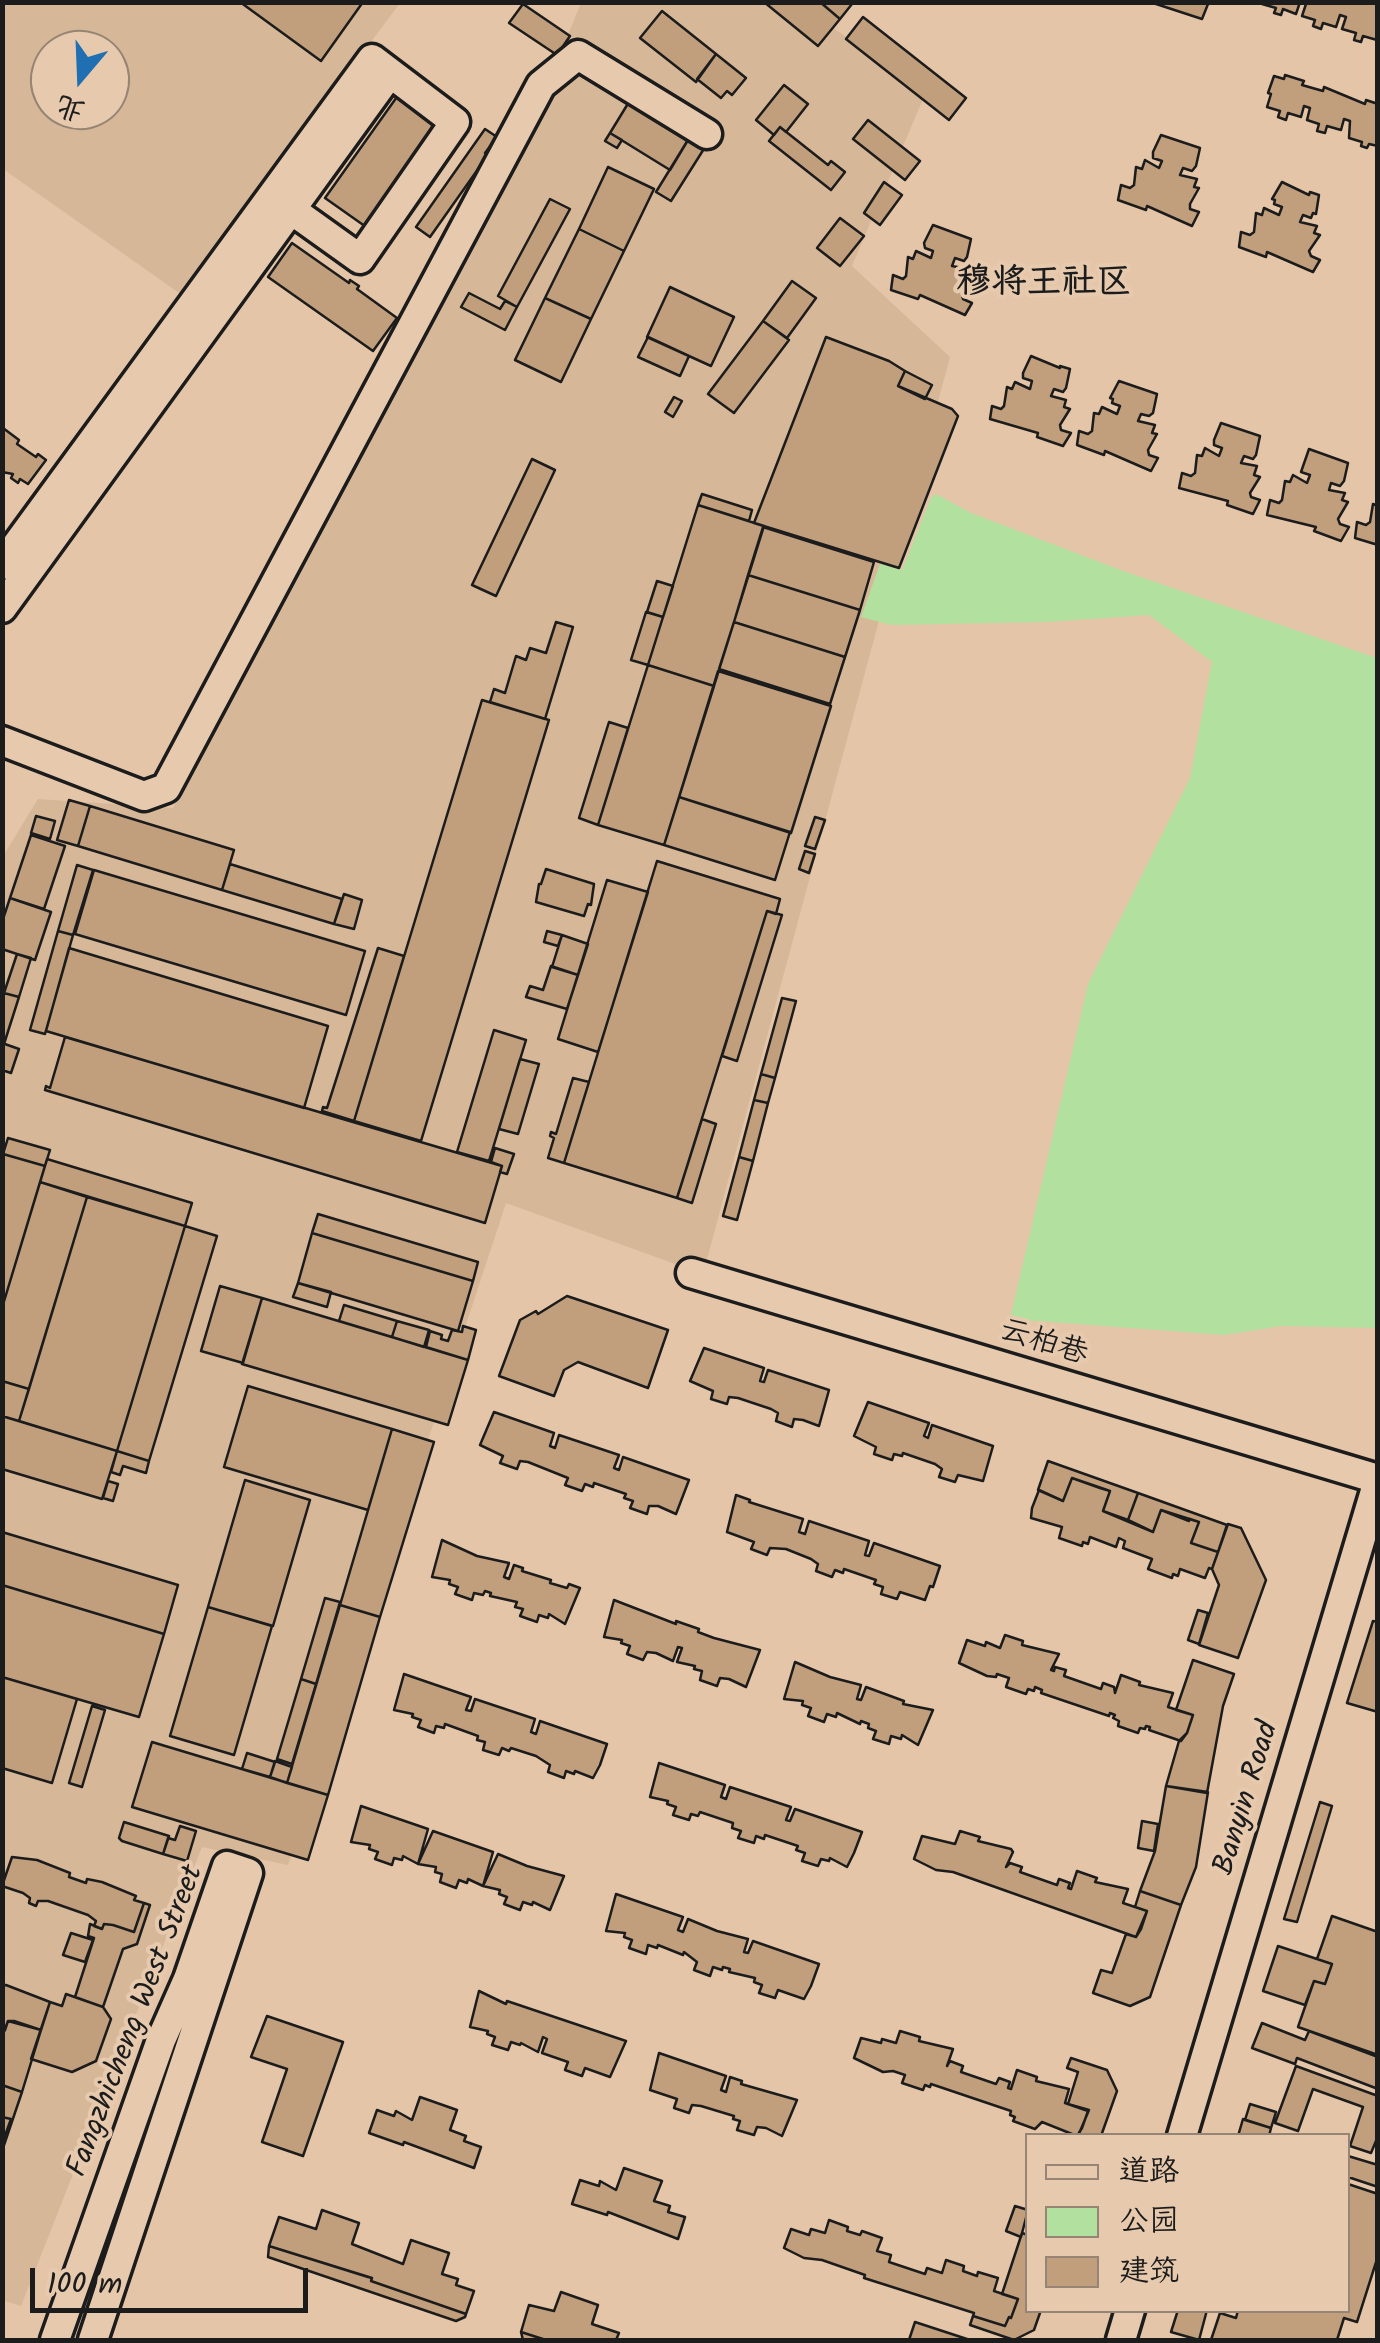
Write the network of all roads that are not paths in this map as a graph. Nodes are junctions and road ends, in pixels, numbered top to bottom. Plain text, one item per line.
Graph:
1 (707, 134) dead end
2 (281, 203) junction
3 (2, 566) edge
4 (2, 608) edge
5 (2, 742) edge
6 (691, 1274) dead end
7 (1378, 1480) edge
8 (1183, 2133) edge
9 (1129, 2313) edge
10 (56, 2340) edge
11 (92, 2340) edge
12 (1121, 2340) edge

1 - 5 street
2 - 2 street
2 - 3 street
2 - 4 street
6 - 7 street, 云柏巷
7 - 8 street, Banyin Road
9 - 12 street
10 - 11 street, Fangzhicheng West Street

